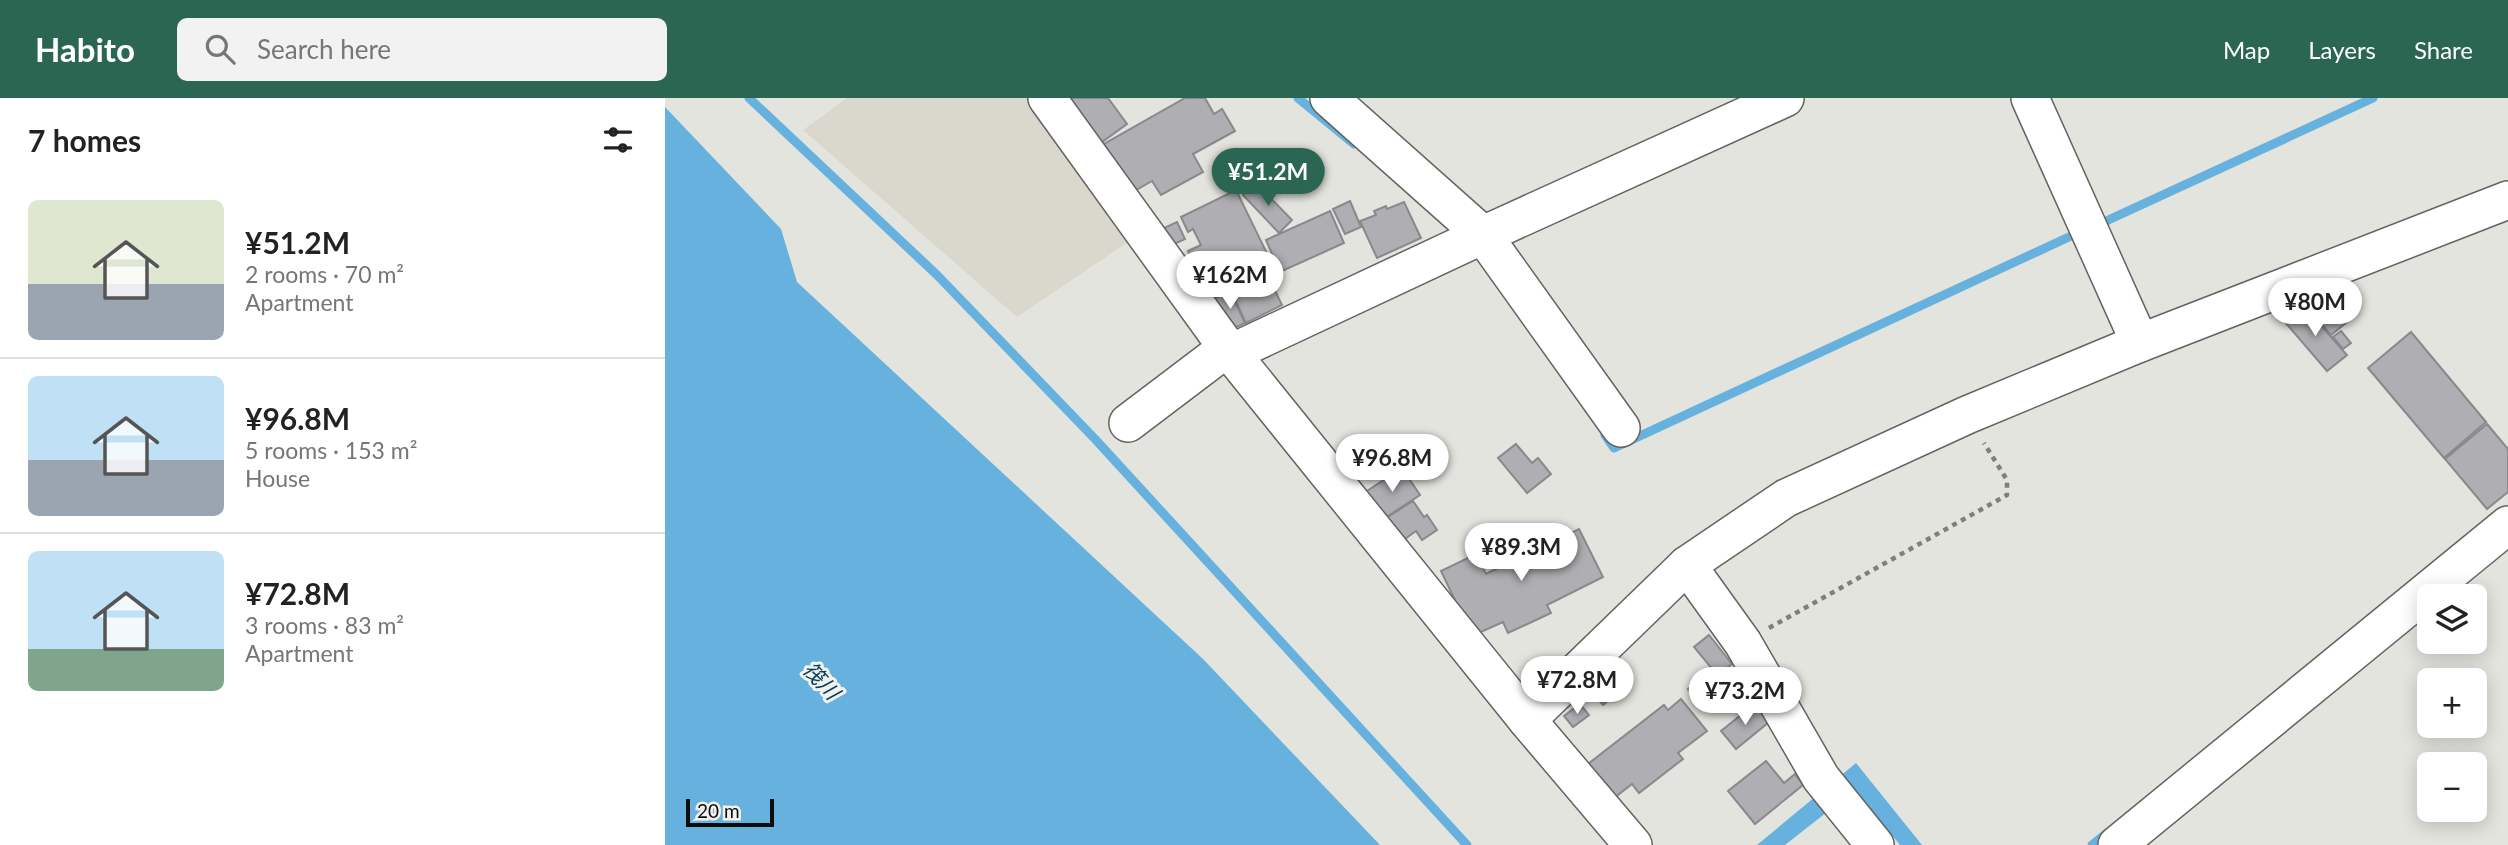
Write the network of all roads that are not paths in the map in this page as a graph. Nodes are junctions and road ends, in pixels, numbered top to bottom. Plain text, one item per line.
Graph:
1 (1047, 98) edge
2 (1329, 98) edge
3 (1785, 98) edge
4 (2030, 98) edge
5 (2508, 200) edge
6 (1483, 234) junction
7 (2140, 343) junction
8 (1229, 350) junction
9 (1128, 423) dead end
10 (1621, 428) dead end
11 (2508, 525) edge
12 (1687, 565) junction
13 (1527, 720) junction
14 (1633, 845) edge
15 (1875, 845) edge
16 (2117, 845) edge

1 - 8 street
2 - 6 street
3 - 6 street
4 - 7 street
5 - 7 street
6 - 8 street
6 - 10 street
7 - 12 street
8 - 9 street
8 - 13 street
11 - 16 street
12 - 13 street
12 - 15 street
13 - 14 street

